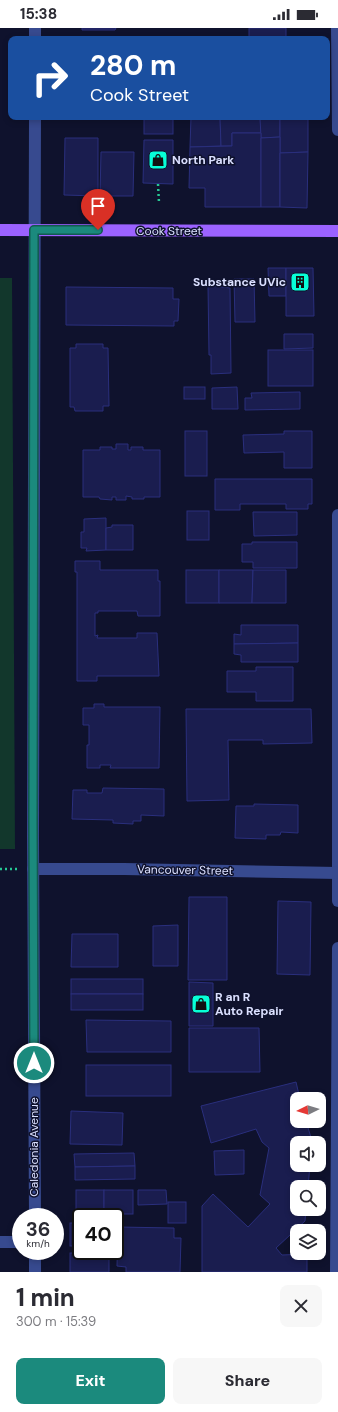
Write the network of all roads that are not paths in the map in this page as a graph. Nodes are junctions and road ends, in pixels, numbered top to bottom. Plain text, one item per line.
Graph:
1 (337, 28) edge
2 (34, 120) edge
3 (338, 130) edge
4 (0, 230) edge
5 (34, 230) junction
6 (338, 231) edge
7 (338, 516) edge
8 (33, 869) junction
9 (338, 873) edge
10 (338, 901) edge
11 (338, 948) edge
12 (34, 1208) edge
13 (0, 1242) edge
14 (12, 1242) edge
15 (35, 1260) edge
16 (35, 1272) edge
17 (336, 1272) edge

1 - 3 street
2 - 5 street, Caledonia Avenue
4 - 5 main road, Cook Street
5 - 6 main road, Cook Street
5 - 8 street, Caledonia Avenue
7 - 9 street
8 - 9 street, Vancouver Street
8 - 12 street, Caledonia Avenue
9 - 10 street
11 - 17 street
13 - 14 street
15 - 16 street

